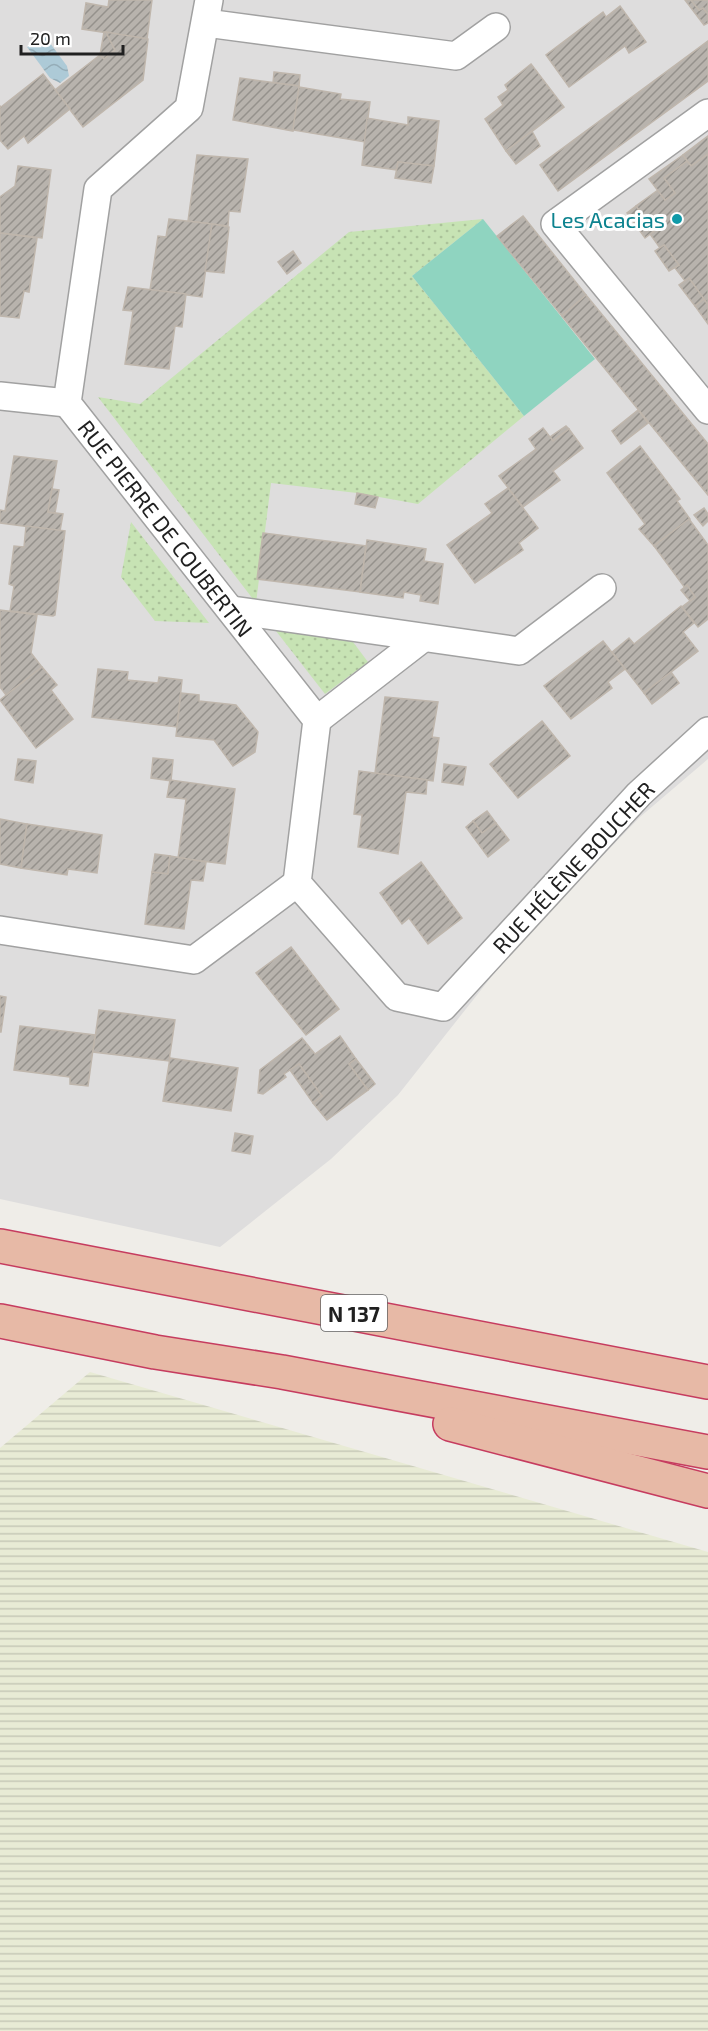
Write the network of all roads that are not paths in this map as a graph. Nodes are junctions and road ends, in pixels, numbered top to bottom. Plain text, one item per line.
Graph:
1 (207, 11) edge
2 (496, 27) dead end
3 (708, 113) edge
4 (0, 396) edge
5 (67, 403) junction
6 (708, 410) edge
7 (602, 588) dead end
8 (231, 610) junction
9 (423, 638) junction
10 (317, 720) junction
11 (708, 731) edge
12 (297, 884) junction
13 (0, 930) edge
14 (0, 1246) edge
15 (0, 1320) edge
16 (282, 1372) junction
17 (708, 1382) edge
18 (708, 1452) edge
19 (708, 1491) edge

1 - 2 street
1 - 5 street, RUE PIERRE DE COUBERTIN
3 - 6 street
4 - 5 street
5 - 8 street, RUE PIERRE DE COUBERTIN
7 - 9 street
8 - 9 street
8 - 10 street, RUE PIERRE DE COUBERTIN
9 - 10 street
10 - 12 street
11 - 12 street, RUE HÉLÈNE BOUCHER
12 - 13 street
14 - 17 highway, N 137
15 - 16 highway
16 - 18 highway
16 - 19 highway

